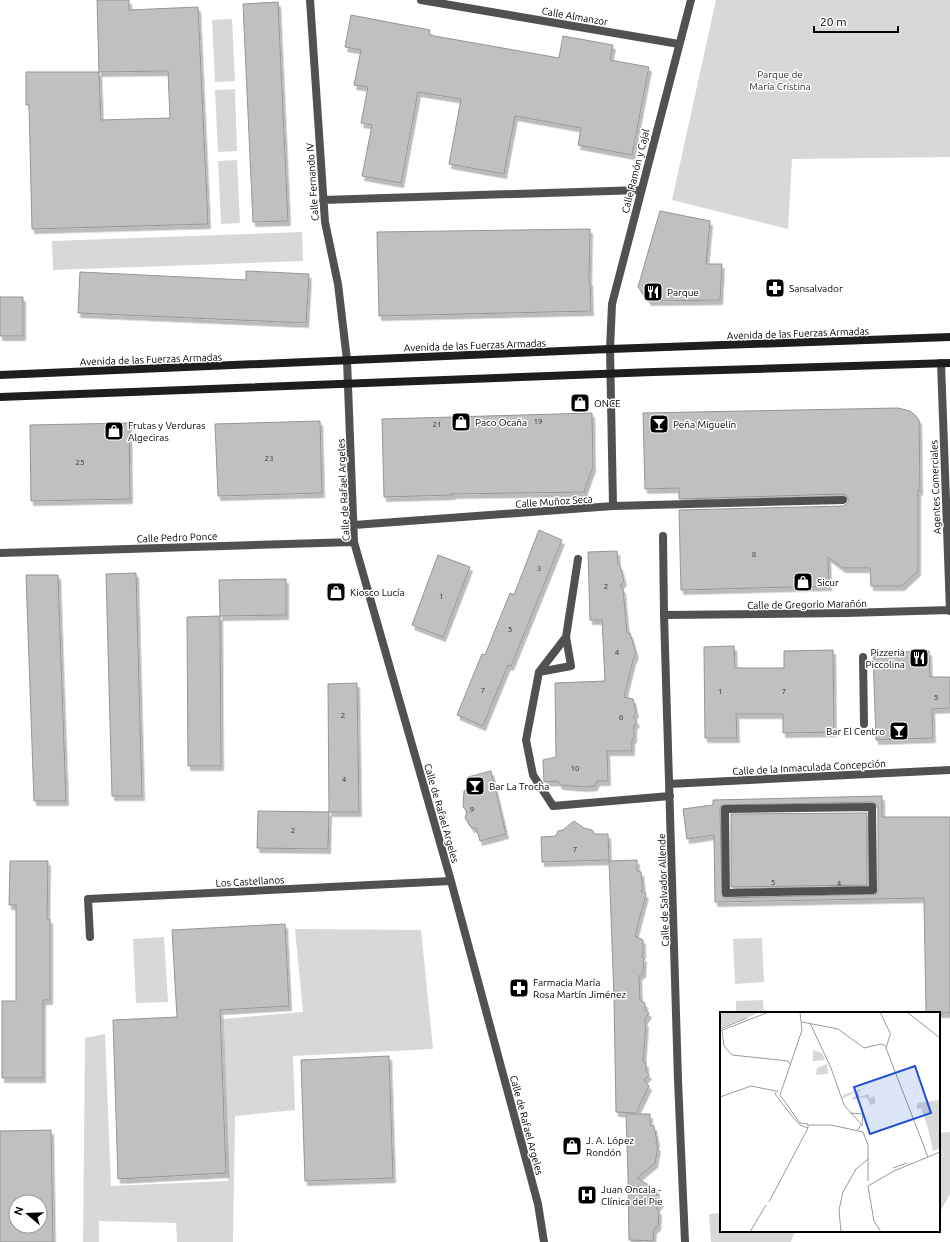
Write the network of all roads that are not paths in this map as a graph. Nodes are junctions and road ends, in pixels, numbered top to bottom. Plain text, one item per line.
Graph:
1 (310, 0) edge
2 (421, 0) edge
3 (691, 0) edge
4 (679, 44) junction
5 (641, 190) junction
6 (323, 200) junction
7 (950, 337) edge
8 (610, 349) junction
9 (347, 360) junction
10 (941, 363) junction
11 (950, 363) edge
12 (0, 375) edge
13 (611, 375) junction
14 (349, 385) junction
15 (0, 397) edge
16 (843, 500) dead end
17 (613, 506) junction
18 (354, 525) junction
19 (664, 536) dead end
20 (354, 542) junction
21 (0, 553) edge
22 (578, 560) dead end
23 (950, 610) edge
24 (664, 615) junction
25 (566, 637) junction
26 (863, 657) dead end
27 (539, 672) junction
28 (864, 724) dead end
29 (950, 770) edge
30 (669, 784) junction
31 (670, 796) junction
32 (451, 881) junction
33 (726, 893) joint
34 (90, 937) dead end
35 (544, 1242) edge
36 (685, 1242) edge

1 - 6 street, Calle Fernando IV
2 - 4 street, Calle Almanzor
3 - 4 street, Calle Ramón y Cajal
4 - 5 street, Calle Ramón y Cajal
5 - 6 street
5 - 8 street, Calle Ramón y Cajal
6 - 9 street, Calle Fernando IV
7 - 8 main road, Avenida de las Fuerzas Armadas
8 - 9 main road, Avenida de las Fuerzas Armadas
8 - 13 street
9 - 12 main road, Avenida de las Fuerzas Armadas
9 - 14 street, Calle Fernando IV
10 - 11 main road
10 - 13 main road
10 - 23 street, Agentes Comerciales
13 - 14 main road
13 - 17 street
14 - 15 main road
14 - 18 street, Calle de Rafael Argeles
16 - 17 street, Calle Muñoz Seca
17 - 18 street, Calle Muñoz Seca
18 - 20 street, Calle de Rafael Argeles
19 - 24 street, Calle de Salvador Allende
20 - 21 street, Calle Pedro Ponce
20 - 32 street, Calle de Rafael Argeles
22 - 25 street
23 - 24 street, Calle de Gregorio Marañón
24 - 30 street, Calle de Salvador Allende
25 - 27 street
25 - 27 street
26 - 28 street
27 - 31 street
29 - 30 street, Calle de la Inmaculada Concepción
30 - 31 street, Calle de Salvador Allende
31 - 36 street, Calle de Salvador Allende
32 - 34 street, Los Castellanos
32 - 35 street, Calle de Rafael Argeles
33 - 33 street

